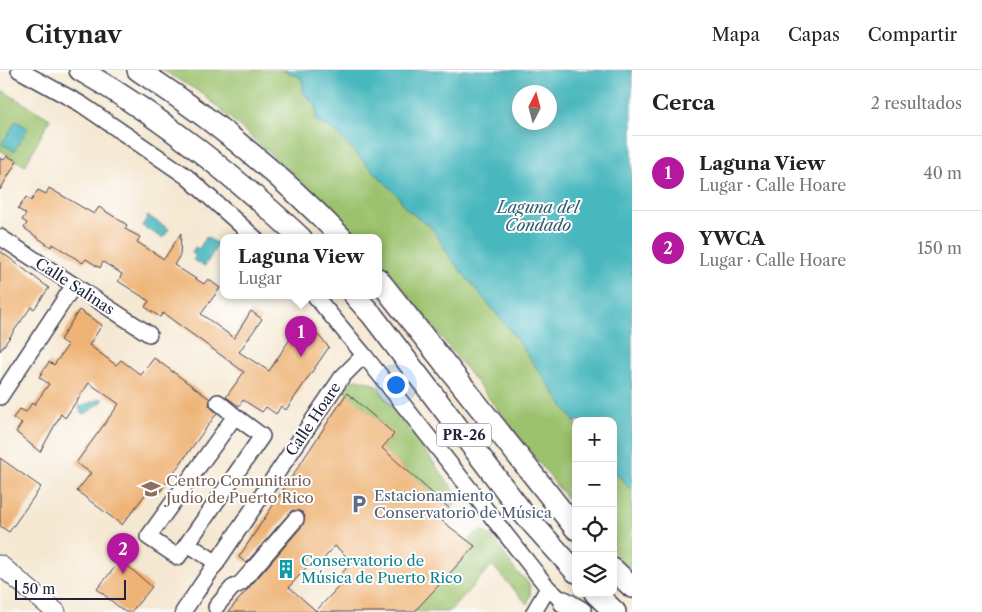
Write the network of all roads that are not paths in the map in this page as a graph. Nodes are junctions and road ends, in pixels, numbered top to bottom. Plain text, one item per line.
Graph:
1 (19, 70) edge
2 (80, 70) edge
3 (138, 70) edge
4 (251, 234) edge
5 (297, 234) edge
6 (338, 234) edge
7 (0, 237) edge
8 (382, 284) edge
9 (74, 285) junction
10 (318, 299) edge
11 (357, 299) edge
12 (149, 334) dead end
13 (364, 354) junction
14 (0, 397) edge
15 (218, 402) dead end
16 (235, 416) junction
17 (296, 520) dead end
18 (572, 524) edge
19 (188, 544) junction
20 (217, 563) junction
21 (0, 565) edge
22 (572, 568) edge
23 (617, 573) edge
24 (632, 587) edge
25 (548, 588) junction
26 (196, 594) junction
27 (599, 597) edge
28 (573, 609) edge
29 (56, 612) edge
30 (183, 612) edge
31 (534, 612) edge
32 (615, 612) edge

1 - 4 street
2 - 5 highway
3 - 6 highway
7 - 9 street, Calle Salinas
8 - 18 highway, PR-26
9 - 12 street, Calle Salinas
9 - 14 street
10 - 13 street
11 - 22 highway, PR-26
13 - 20 street, Calle Hoare
13 - 25 street
15 - 16 street
16 - 19 street
16 - 19 street
17 - 26 street
19 - 20 street
20 - 26 street, Calle Hoare
21 - 29 main road
23 - 24 highway
25 - 28 street
25 - 31 street
26 - 30 street, Calle Hoare
27 - 32 highway

